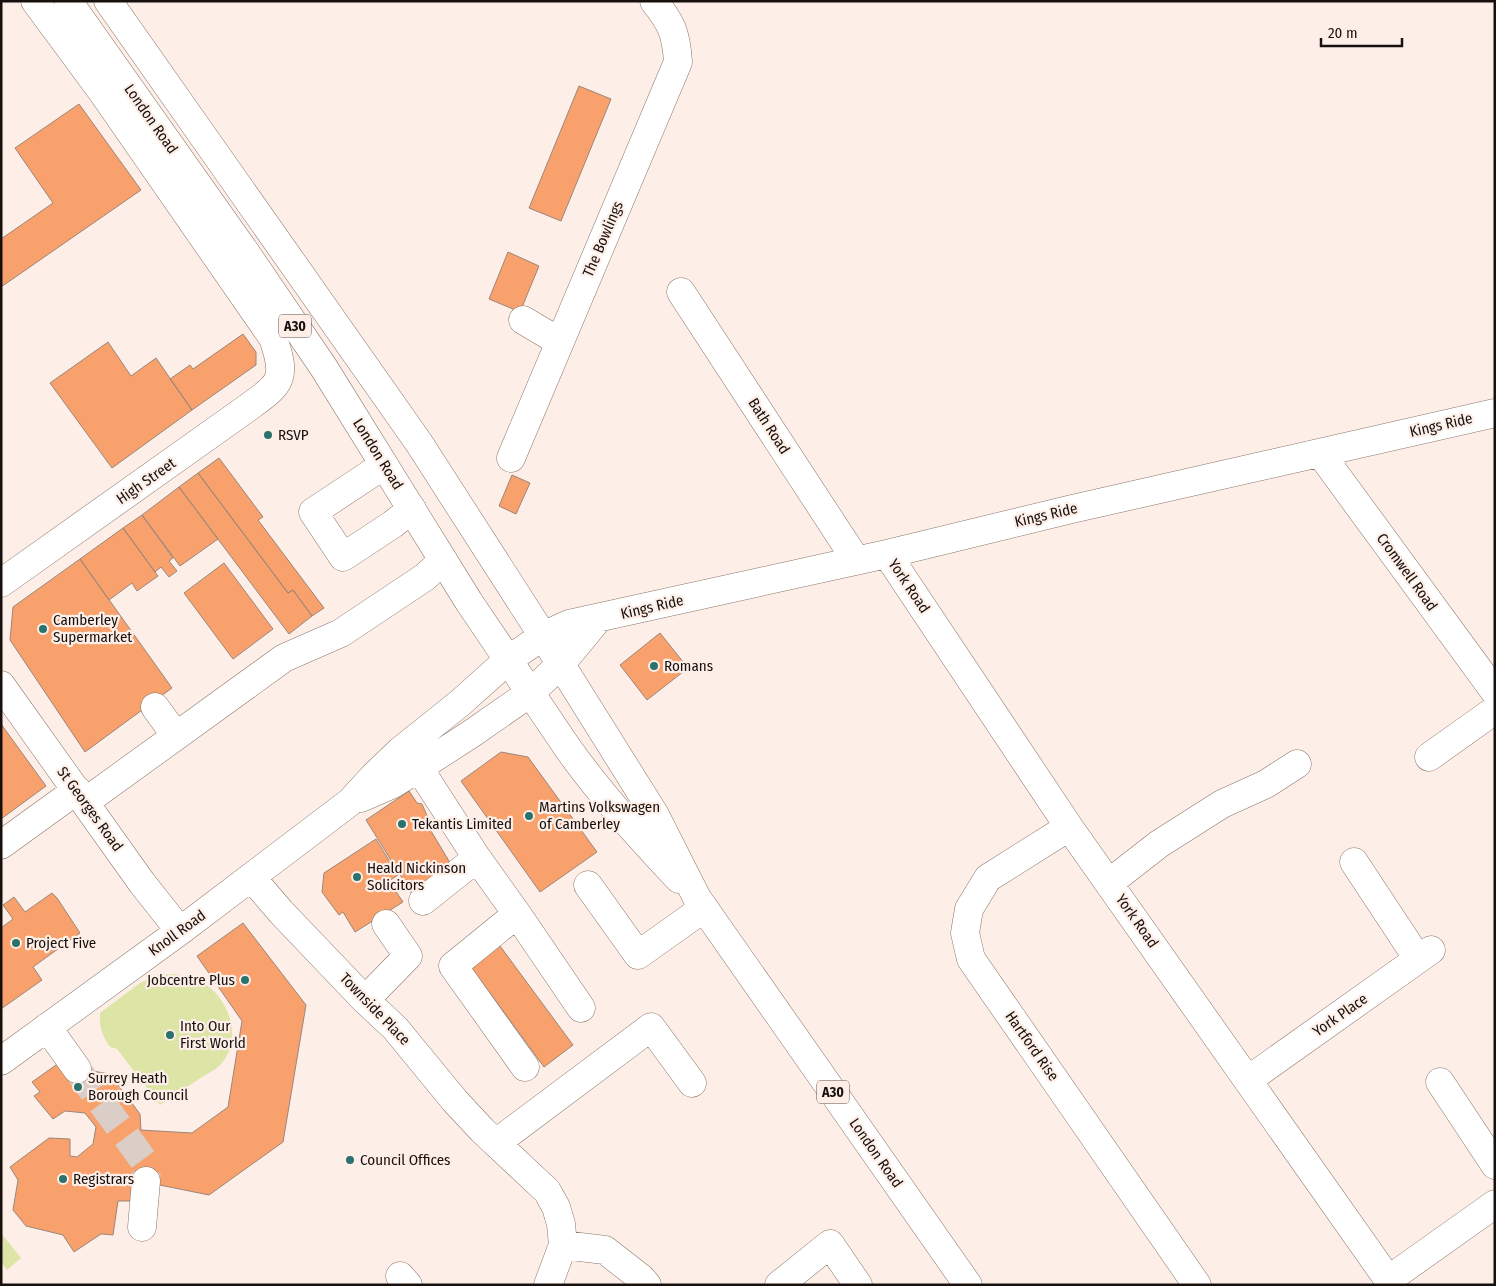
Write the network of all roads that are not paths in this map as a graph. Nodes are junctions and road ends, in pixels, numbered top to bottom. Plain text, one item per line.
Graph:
1 (35, 1) edge
2 (68, 1) edge
3 (108, 1) edge
4 (661, 10) edge
5 (681, 292) dead end
6 (524, 320) dead end
7 (560, 342) junction
8 (281, 371) joint
9 (1495, 413) edge
10 (1320, 453) junction
11 (511, 458) dead end
12 (384, 465) junction
13 (412, 509) junction
14 (887, 554) junction
15 (443, 560) junction
16 (856, 560) junction
17 (1, 583) edge
18 (598, 619) junction
19 (543, 636) junction
20 (508, 660) junction
21 (560, 665) junction
22 (1, 685) edge
23 (1495, 692) edge
24 (530, 693) junction
25 (155, 706) dead end
26 (1495, 710) edge
27 (176, 736) junction
28 (1429, 757) dead end
29 (409, 760) junction
30 (1297, 764) dead end
31 (81, 796) junction
32 (1069, 827) junction
33 (1, 845) edge
34 (477, 858) junction
35 (1354, 862) dead end
36 (251, 877) junction
37 (1109, 882) junction
38 (588, 885) dead end
39 (423, 901) dead end
40 (701, 903) junction
41 (517, 914) junction
42 (386, 924) dead end
43 (180, 931) junction
44 (365, 1000) junction
45 (581, 1008) dead end
46 (47, 1027) junction
47 (1, 1061) edge
48 (525, 1067) dead end
49 (77, 1069) tunnel mouth
50 (1248, 1080) junction
51 (1440, 1082) dead end
52 (692, 1083) dead end
53 (496, 1143) junction
54 (1495, 1165) edge
55 (146, 1181) tunnel mouth
56 (1495, 1204) edge
57 (142, 1227) dead end
58 (563, 1245) junction
59 (1390, 1282) edge
60 (548, 1285) edge
61 (647, 1285) edge
62 (779, 1285) edge
63 (858, 1285) edge
64 (968, 1285) edge
65 (1198, 1285) edge

1 - 8 street, London Road
2 - 12 street, London Road / A30
3 - 19 street, London Road / A30
4 - 7 street, The Bowlings
5 - 16 street, Bath Road
6 - 7 street
7 - 11 street, The Bowlings
8 - 17 street, High Street
9 - 10 street, Kings Ride
10 - 14 street, Kings Ride
10 - 23 street, Cromwell Road
12 - 13 street, London Road / A30
12 - 13 street
13 - 15 street, London Road / A30
14 - 16 street, Kings Ride
14 - 32 street, York Road
15 - 20 street, London Road / A30
15 - 27 street
16 - 18 street, Kings Ride
18 - 19 street, Kings Ride
18 - 21 street
19 - 20 street, Kings Ride
19 - 21 street, London Road / A30
20 - 24 street, London Road / A30
20 - 29 street, Knoll Road
21 - 24 street, Knoll Road
21 - 40 street, London Road / A30
22 - 31 street, St Georges Road
24 - 29 street, Knoll Road
24 - 40 street, London Road / A30
25 - 27 street
26 - 28 street
27 - 31 street
29 - 34 street
29 - 36 street, Knoll Road
30 - 37 street
31 - 33 street
31 - 43 street, St Georges Road
32 - 37 street, York Road
32 - 65 street, Hartford Rise
34 - 39 street
34 - 41 street
35 - 50 street, York Place
36 - 43 street, Knoll Road
36 - 44 street, Townside Place
37 - 50 street, York Road
38 - 40 street
40 - 64 street, London Road / A30
41 - 45 street
41 - 48 street
42 - 44 street
43 - 46 street, Knoll Road
44 - 53 street, Townside Place
46 - 47 street, Knoll Road
46 - 49 street
50 - 59 street, York Road
51 - 54 street
52 - 53 street
53 - 58 street, Townside Place
55 - 57 street
56 - 59 street
58 - 60 street, Townside Place
58 - 61 street
62 - 63 street

